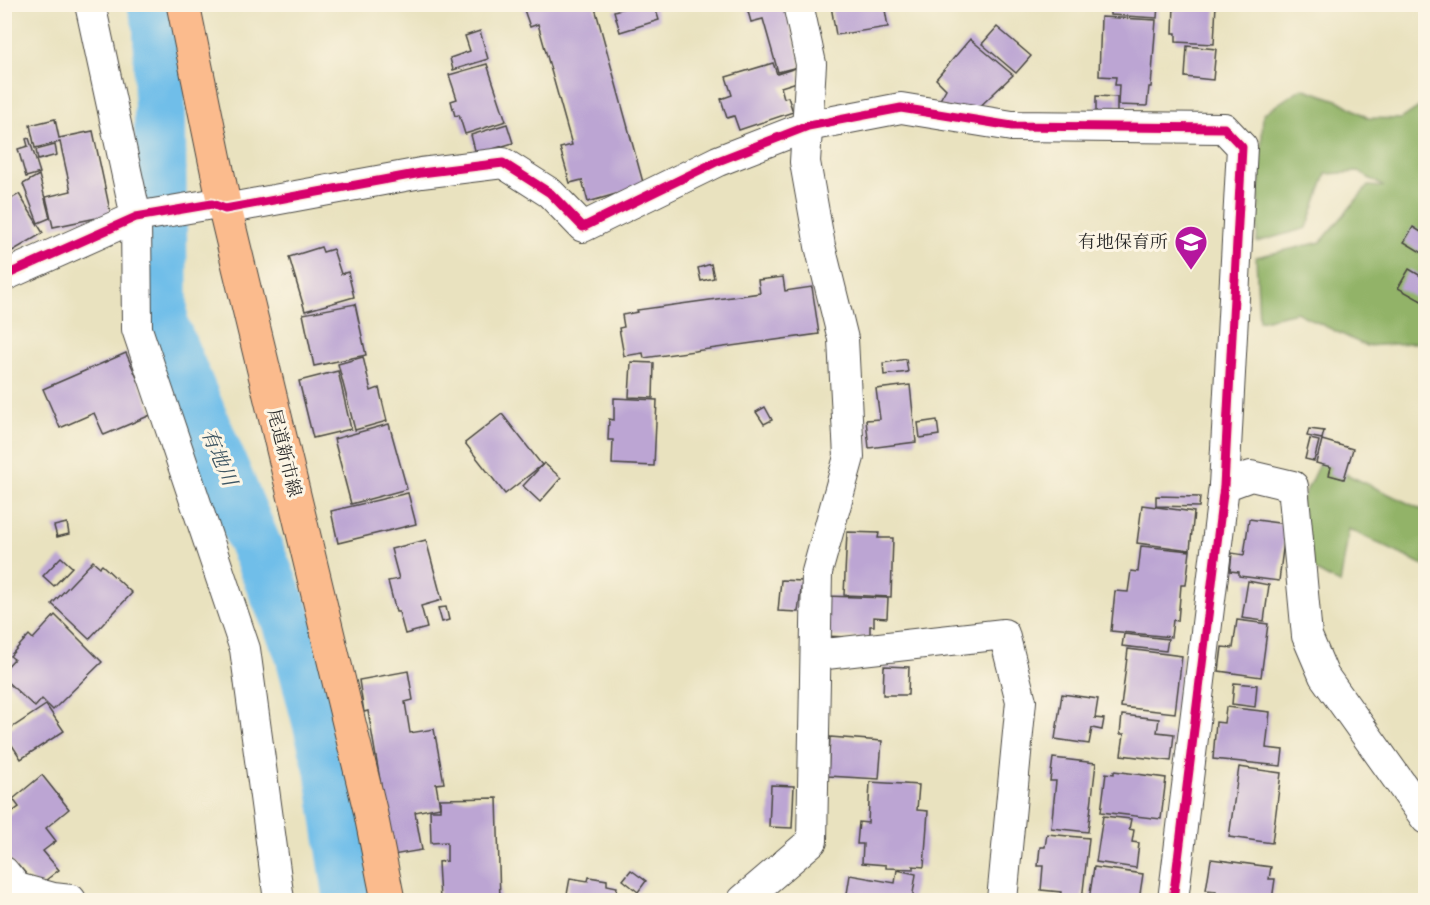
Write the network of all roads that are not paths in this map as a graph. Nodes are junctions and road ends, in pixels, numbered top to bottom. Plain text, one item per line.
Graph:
1 (90, 4) edge
2 (183, 4) edge
3 (798, 4) edge
4 (807, 126) junction
5 (219, 206) junction
6 (136, 217) junction
7 (4, 276) edge
8 (1224, 486) junction
9 (817, 655) junction
10 (1425, 819) edge
11 (4, 872) edge
12 (71, 900) edge
13 (279, 900) edge
14 (388, 900) edge
15 (743, 900) edge
16 (1002, 900) edge
17 (1173, 900) edge

1 - 6 street
2 - 5 main road, 尾道新市線
3 - 4 street
4 - 5 street
4 - 8 street
4 - 9 street
5 - 6 street
5 - 14 main road, 尾道新市線
6 - 7 street
6 - 13 street
8 - 10 street
8 - 17 street
9 - 15 street
9 - 16 street
11 - 12 street

